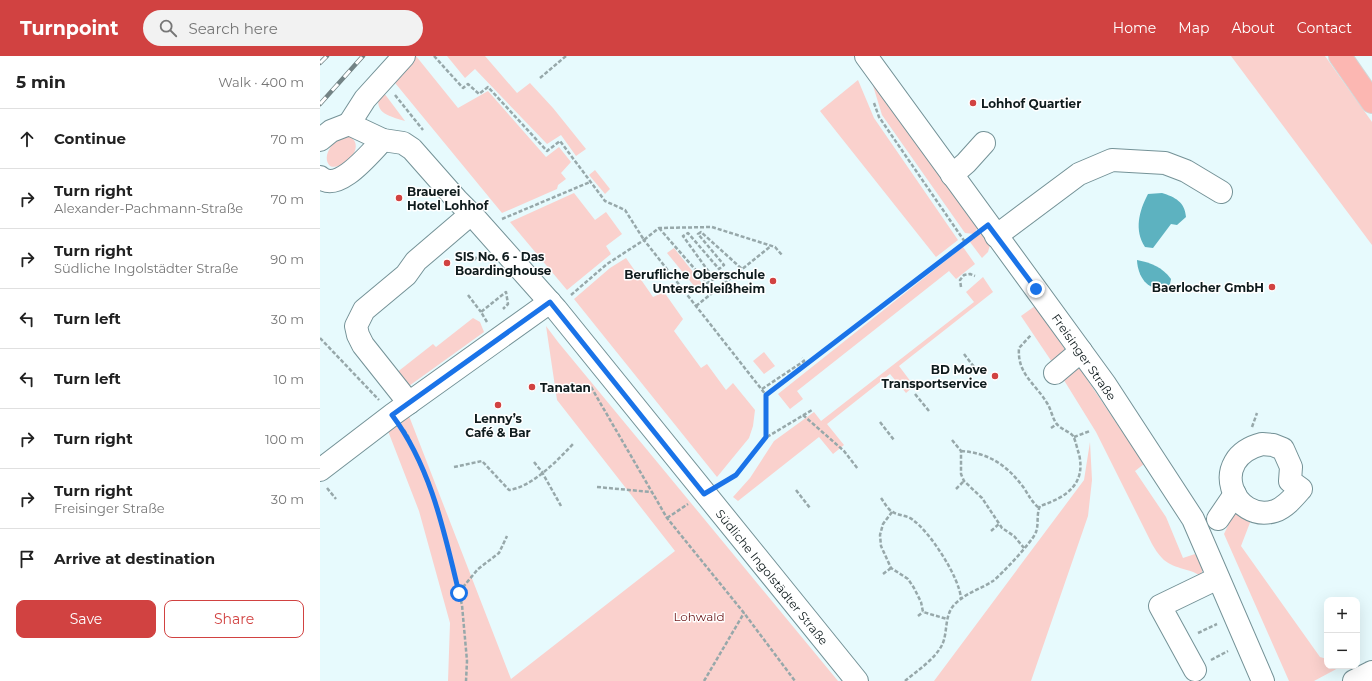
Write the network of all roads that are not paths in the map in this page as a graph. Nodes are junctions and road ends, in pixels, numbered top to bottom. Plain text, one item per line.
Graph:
1 (404, 56) edge
2 (866, 56) edge
3 (1340, 56) edge
4 (1372, 102) edge
5 (349, 124) junction
6 (320, 140) edge
7 (383, 140) junction
8 (984, 143) dead end
9 (952, 175) junction
10 (321, 181) edge
11 (1221, 192) dead end
12 (471, 214) junction
13 (992, 230) junction
14 (559, 299) junction
15 (1081, 351) junction
16 (1055, 372) dead end
17 (401, 409) junction
18 (320, 470) edge
19 (1235, 494) dead end
20 (1218, 519) dead end
21 (1218, 578) junction
22 (1195, 670) dead end
23 (1372, 672) edge
24 (857, 681) edge
25 (1263, 681) edge
26 (1354, 681) edge

1 - 5 street
2 - 9 street, Freisinger Straße
3 - 4 main road
5 - 6 street
5 - 7 street, Südliche Ingolstädter Straße
7 - 10 street
7 - 12 street, Südliche Ingolstädter Straße
8 - 9 street
9 - 13 street, Freisinger Straße
11 - 13 street
12 - 14 street, Südliche Ingolstädter Straße
12 - 17 street
13 - 15 street, Freisinger Straße
14 - 17 street
14 - 24 street, Südliche Ingolstädter Straße
15 - 16 street
15 - 21 street, Freisinger Straße
17 - 18 street
19 - 20 street
21 - 22 street
21 - 25 street, Freisinger Straße
23 - 26 street

